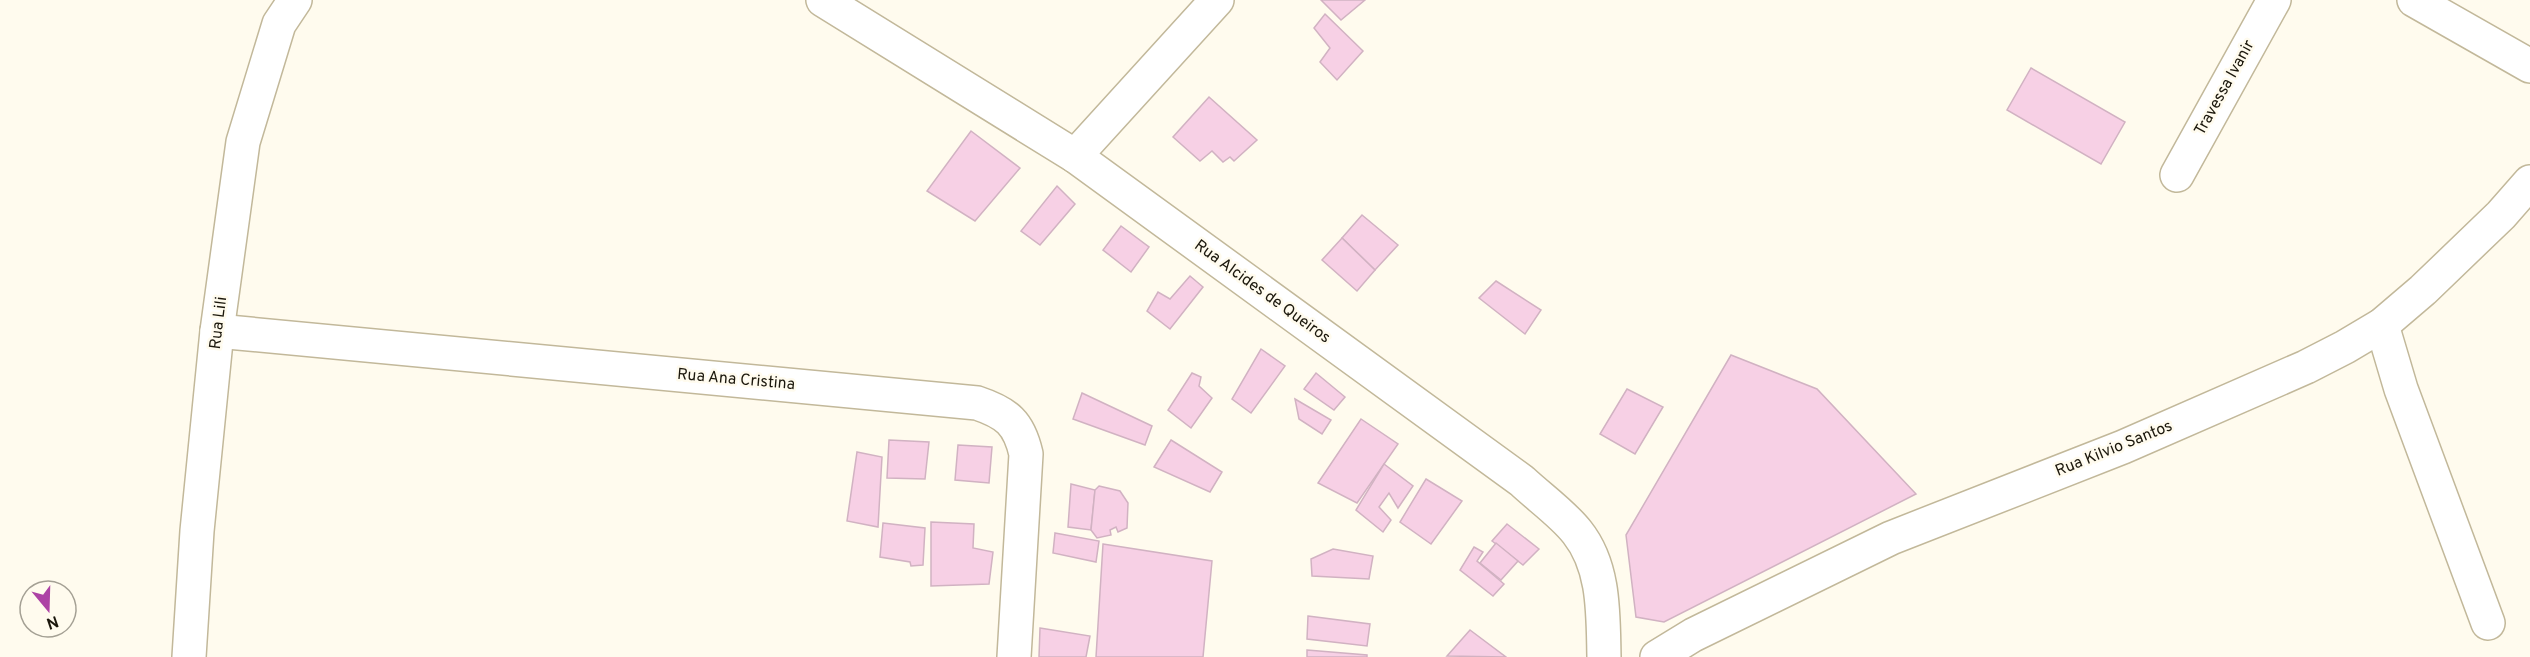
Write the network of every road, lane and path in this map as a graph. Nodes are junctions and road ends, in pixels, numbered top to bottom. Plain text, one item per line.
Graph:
1 (294, 0) edge
2 (823, 0) edge
3 (1217, 0) edge
4 (2274, 0) edge
5 (2414, 0) edge
6 (2530, 66) edge
7 (1075, 156) junction
8 (2177, 175) dead end
9 (2530, 183) edge
10 (2382, 325) junction
11 (217, 331) junction
12 (2488, 623) dead end
13 (189, 657) edge
14 (1014, 657) edge
15 (1604, 657) edge
16 (1657, 657) edge

1 - 11 street, Rua Lili
2 - 7 street, Rua Alcides de Queiros
3 - 7 street
4 - 8 street, Travessa Ivanir
5 - 6 street
7 - 15 street, Rua Alcides de Queiros
9 - 10 street, Rua Kilvio Santos
10 - 12 street
10 - 16 street, Rua Kilvio Santos
11 - 13 street, Rua Lili
11 - 14 street, Rua Ana Cristina

